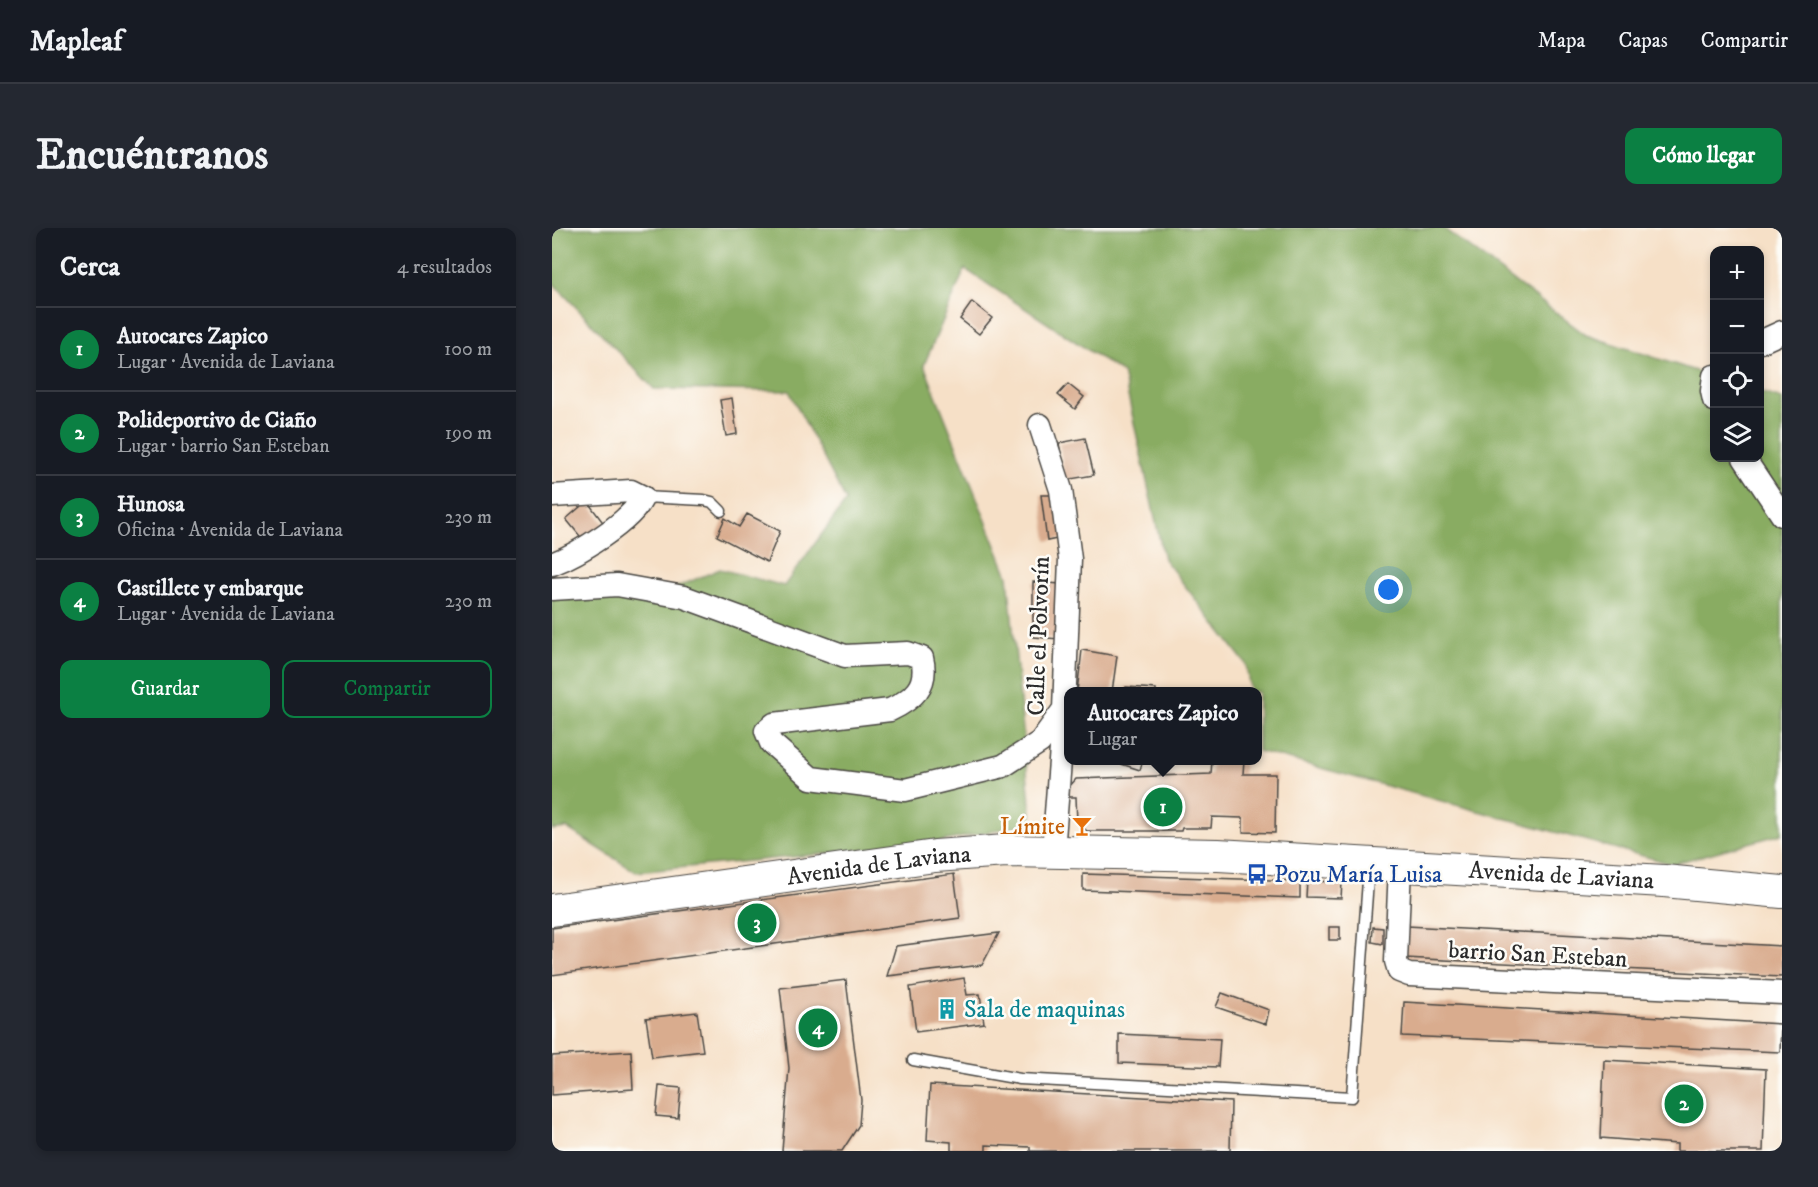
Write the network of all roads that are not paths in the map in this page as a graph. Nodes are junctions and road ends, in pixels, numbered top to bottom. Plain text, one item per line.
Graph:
1 (1782, 332) edge
2 (1764, 340) edge
3 (1040, 425) dead end
4 (1747, 462) edge
5 (552, 496) edge
6 (643, 497) junction
7 (721, 511) dead end
8 (1782, 515) edge
9 (552, 564) edge
10 (552, 589) edge
11 (1065, 687) edge
12 (1064, 710) joint
13 (1053, 852) junction
14 (1369, 864) junction
15 (1400, 866) junction
16 (1782, 892) edge
17 (552, 910) edge
18 (1782, 993) edge
19 (913, 1060) dead end

1 - 2 street
3 - 11 street, Calle el Polvorín
4 - 8 street
5 - 6 street
6 - 7 lane
6 - 9 street
10 - 12 street
12 - 13 street, Calle el Polvorín
13 - 14 street, Avenida de Laviana
13 - 17 street, Avenida de Laviana
14 - 15 street, Avenida de Laviana
14 - 19 lane
15 - 16 street, Avenida de Laviana
15 - 18 street, barrio San Esteban

